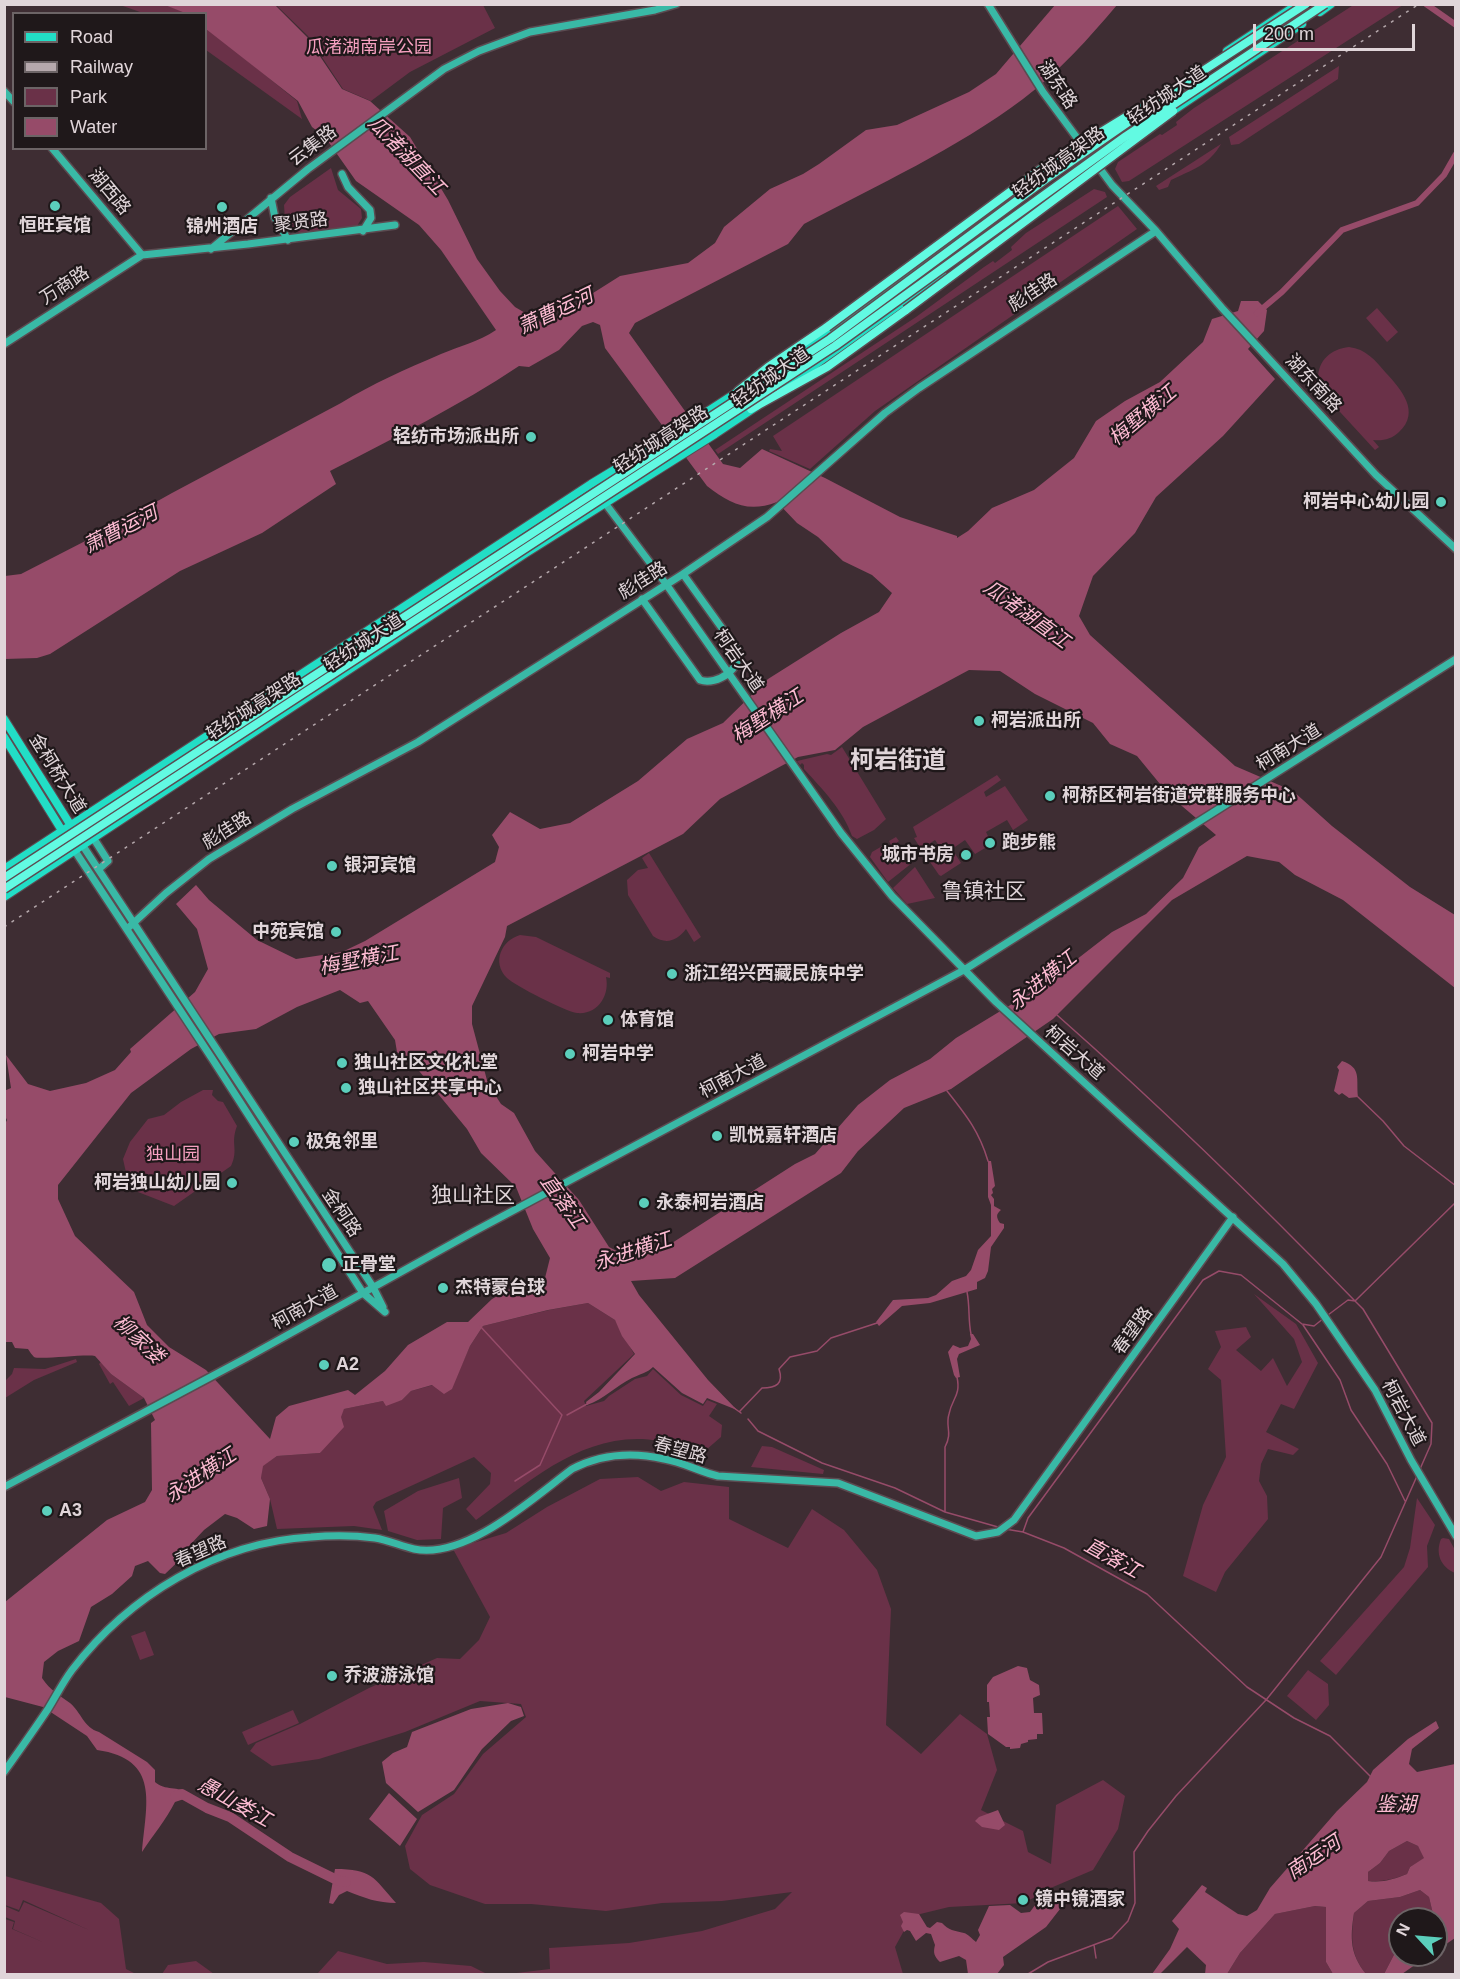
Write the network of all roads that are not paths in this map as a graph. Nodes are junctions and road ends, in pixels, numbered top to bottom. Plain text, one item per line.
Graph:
1 (676, 4) edge
2 (988, 4) edge
3 (1298, 4) edge
4 (1306, 4) edge
5 (1325, 4) edge
6 (1331, 4) edge
7 (1244, 59) junction
8 (1201, 72) junction
9 (1083, 147) junction
10 (54, 150) edge
11 (1094, 163) junction
12 (342, 174) dead end
13 (271, 198) junction
14 (395, 225) dead end
15 (363, 231) junction
16 (1156, 231) junction
17 (288, 240) junction
18 (211, 249) junction
19 (142, 255) junction
20 (4, 344) edge
21 (738, 392) junction
22 (751, 409) junction
23 (605, 503) junction
24 (1455, 549) edge
25 (683, 574) junction
26 (666, 584) junction
27 (642, 599) junction
28 (1455, 659) edge
29 (728, 672) junction
30 (4, 719) edge
31 (4, 737) edge
32 (71, 825) junction
33 (62, 831) junction
34 (94, 839) junction
35 (83, 846) junction
36 (75, 851) junction
37 (4, 869) edge
38 (99, 869) junction
39 (4, 878) edge
40 (4, 889) edge
41 (4, 897) edge
42 (134, 922) junction
43 (127, 929) junction
44 (964, 970) junction
45 (1233, 1217) junction
46 (373, 1287) junction
47 (363, 1293) junction
48 (4, 1487) edge
49 (1455, 1536) edge
50 (4, 1772) edge

1 - 13 street, 云集路
2 - 9 street, 湖东路
3 - 9 main road, 轻纺城大道
4 - 8 highway, 轻纺城高架路, bridge
5 - 7 highway, 轻纺城高架路, bridge
6 - 11 main road, 轻纺城大道
7 - 22 highway, bridge
7 - 40 highway, 轻纺城高架路, bridge
8 - 21 highway, bridge
8 - 39 highway, 轻纺城高架路, bridge
9 - 11 street, 湖东路
9 - 21 main road, 轻纺城大道
10 - 19 street, 湖西路
11 - 16 street, 湖东路
11 - 22 main road, 轻纺城大道
12 - 15 street
13 - 17 street
13 - 18 street, 云集路
14 - 15 street, 聚贤路
15 - 17 street, 聚贤路
16 - 24 street, 湖东南路
16 - 25 street, 彪佳路
17 - 18 street, 聚贤路
18 - 19 street
19 - 20 street, 万商路
21 - 32 main road, 轻纺城大道
22 - 23 main road, 轻纺城大道
23 - 26 street, 柯岩大道
23 - 34 main road, 轻纺城大道
25 - 26 street, 彪佳路
25 - 29 street
26 - 27 street, 彪佳路
26 - 29 street, 柯岩大道
27 - 29 street
27 - 42 street, 彪佳路
28 - 44 street, 柯南大道
29 - 44 street, 柯岩大道
30 - 32 main road, 金柯桥大道
31 - 33 main road, 金柯桥大道
32 - 33 main road, 轻纺城大道
32 - 35 main road, 金柯桥大道
33 - 36 main road, 金柯桥大道
33 - 37 main road, 轻纺城大道
34 - 35 main road, 轻纺城大道
34 - 38 street
35 - 36 main road, 轻纺城大道
35 - 38 street, 金柯路
36 - 41 main road, 轻纺城大道
36 - 43 street, 金柯路
38 - 42 street, 金柯路
42 - 43 street, 彪佳路
42 - 46 street, 金柯路
43 - 47 street, 金柯路
44 - 45 street, 柯岩大道
44 - 46 street, 柯南大道
45 - 49 street, 柯岩大道
45 - 50 street, 春望路
46 - 47 street, 柯南大道
46 - 47 street, 金柯路
47 - 48 street, 柯南大道

